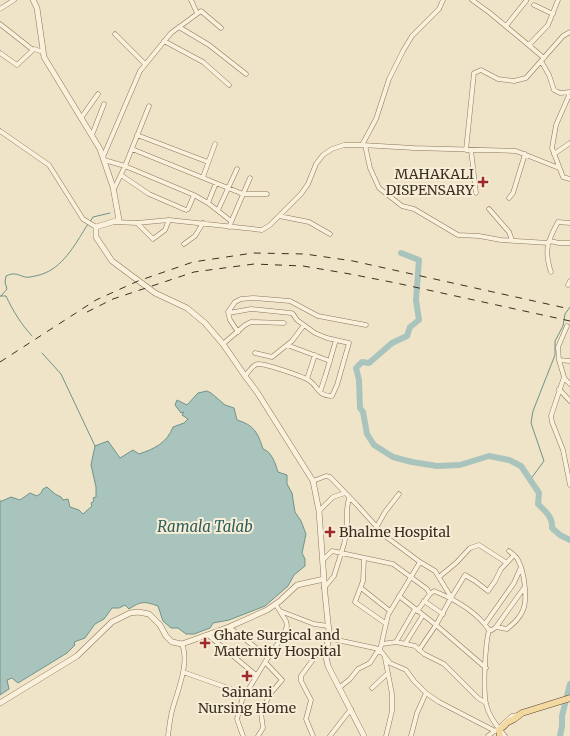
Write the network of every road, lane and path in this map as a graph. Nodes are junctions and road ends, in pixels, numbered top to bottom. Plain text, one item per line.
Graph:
1 (14, 0) edge
2 (33, 0) edge
3 (191, 0) edge
4 (443, 0) edge
5 (472, 0) edge
6 (558, 0) edge
7 (526, 1) dead end
8 (534, 5) dead end
9 (0, 9) edge
10 (197, 13) junction
11 (553, 14) junction
12 (0, 24) edge
13 (506, 26) junction
14 (179, 27) junction
15 (220, 28) dead end
16 (570, 32) edge
17 (114, 34) dead end
18 (164, 41) junction
19 (529, 45) junction
20 (33, 50) junction
21 (43, 52) junction
22 (0, 54) edge
23 (542, 60) junction
24 (145, 64) junction
25 (246, 74) dead end
26 (229, 85) dead end
27 (570, 92) edge
28 (98, 94) dead end
29 (104, 104) dead end
30 (149, 106) dead end
31 (81, 118) junction
32 (0, 131) edge
33 (92, 135) junction
34 (137, 135) junction
35 (570, 143) edge
36 (215, 144) dead end
37 (363, 145) junction
38 (132, 148) junction
39 (468, 150) junction
40 (525, 154) junction
41 (554, 154) junction
42 (104, 159) junction
43 (208, 162) junction
44 (125, 166) junction
45 (559, 168) junction
46 (237, 169) dead end
47 (121, 175) junction
48 (203, 177) junction
49 (250, 178) dead end
50 (570, 179) edge
51 (216, 182) junction
52 (228, 187) junction
53 (114, 189) junction
54 (476, 193) dead end
55 (243, 194) junction
56 (267, 194) dead end
57 (194, 195) junction
58 (509, 198) dead end
59 (208, 203) junction
60 (489, 209) dead end
61 (218, 210) junction
62 (279, 216) junction
63 (169, 220) junction
64 (231, 221) junction
65 (113, 222) junction
66 (137, 223) junction
67 (203, 223) junction
68 (570, 223) edge
69 (96, 227) junction
70 (229, 227) junction
71 (330, 234) dead end
72 (512, 240) junction
73 (549, 242) junction
74 (184, 244) dead end
75 (570, 244) edge
76 (551, 272) dead end
77 (229, 313) junction
78 (284, 322) dead end
79 (304, 325) junction
80 (366, 325) dead end
81 (567, 326) dead end
82 (238, 332) junction
83 (336, 340) junction
84 (224, 344) junction
85 (287, 345) junction
86 (254, 353) dead end
87 (315, 355) junction
88 (559, 360) junction
89 (330, 361) junction
90 (570, 361) edge
91 (245, 376) junction
92 (564, 378) junction
93 (307, 379) junction
94 (570, 384) edge
95 (559, 389) junction
96 (320, 392) junction
97 (570, 401) edge
98 (313, 481) junction
99 (570, 485) edge
100 (345, 493) junction
101 (399, 494) dead end
102 (349, 497) junction
103 (319, 511) junction
104 (376, 528) junction
105 (509, 551) dead end
106 (341, 553) junction
107 (514, 555) junction
108 (364, 559) junction
109 (323, 560) junction
110 (420, 562) junction
111 (506, 563) junction
112 (521, 567) junction
113 (410, 577) junction
114 (439, 577) junction
115 (324, 579) junction
116 (324, 588) junction
117 (361, 588) junction
118 (524, 588) junction
119 (430, 594) junction
120 (399, 596) junction
121 (451, 598) junction
122 (424, 601) junction
123 (276, 605) junction
124 (416, 610) junction
125 (280, 611) junction
126 (390, 611) junction
127 (443, 614) junction
128 (423, 615) junction
129 (385, 623) junction
130 (485, 624) junction
131 (328, 626) junction
132 (436, 626) junction
133 (496, 627) junction
134 (230, 628) junction
135 (489, 630) junction
136 (208, 635) junction
137 (328, 638) junction
138 (396, 642) junction
139 (182, 644) junction
140 (382, 644) junction
141 (405, 644) junction
142 (327, 647) junction
143 (379, 650) junction
144 (419, 650) junction
145 (268, 657) junction
146 (264, 662) junction
147 (486, 668) junction
148 (183, 672) junction
149 (388, 673) junction
150 (256, 675) junction
151 (339, 688) junction
152 (372, 688) dead end
153 (426, 693) junction
154 (245, 694) junction
155 (570, 698) edge
156 (0, 703) edge
157 (486, 703) junction
158 (351, 709) junction
159 (518, 715) junction
160 (498, 731) edge
161 (168, 736) edge
162 (242, 736) edge
163 (258, 736) edge
164 (313, 736) edge
165 (330, 736) edge
166 (364, 736) edge
167 (386, 736) edge
168 (411, 736) edge
169 (488, 736) edge
170 (505, 736) edge

1 - 9 street
2 - 21 street
3 - 10 street
4 - 37 street
5 - 13 street
6 - 11 street
7 - 13 street
8 - 11 street
10 - 14 street
10 - 15 street
11 - 19 street
12 - 20 street
13 - 19 street
14 - 18 street
14 - 25 street
16 - 23 street
17 - 24 street
18 - 24 street
18 - 26 street
19 - 23 street
20 - 21 street
20 - 22 street
21 - 31 street
23 - 27 street
23 - 39 street
24 - 42 street
27 - 41 street
28 - 31 street
29 - 33 street
30 - 34 street
31 - 33 street
32 - 69 street
33 - 42 street
34 - 38 street
34 - 43 street
35 - 41 street
36 - 43 street
37 - 39 street
37 - 62 street
37 - 72 street
38 - 44 street
38 - 48 street
39 - 40 street
39 - 54 street
40 - 45 street
40 - 58 street
41 - 45 street
42 - 44 street
42 - 53 street
43 - 48 street
44 - 47 street
44 - 57 street
45 - 50 street
46 - 52 street
47 - 53 street
47 - 57 street
48 - 51 street
49 - 55 street
51 - 52 street
51 - 59 street
52 - 55 street
52 - 61 street
53 - 65 street
55 - 56 street
55 - 64 street
57 - 59 street
59 - 61 street
60 - 72 street
61 - 64 street
62 - 70 street
62 - 71 street
63 - 66 street
63 - 66 street
63 - 67 street
64 - 70 street
65 - 66 street
65 - 69 street
67 - 70 street
67 - 74 street
68 - 73 street
69 - 84 street
72 - 73 street
73 - 75 street
73 - 76 street
77 - 79 street
77 - 80 street
77 - 82 street
78 - 82 street
79 - 83 street
79 - 85 street
81 - 88 street
82 - 84 street
83 - 89 street
83 - 96 street
84 - 91 street
85 - 86 street
85 - 87 street
87 - 89 street
87 - 93 street
88 - 90 street
88 - 92 street
89 - 96 street
91 - 93 street
91 - 98 street
92 - 94 street
92 - 95 street
93 - 96 street
95 - 97 street
95 - 99 street
98 - 100 street
98 - 103 street
100 - 102 street
100 - 103 street
101 - 104 street
102 - 104 street
102 - 106 street
103 - 109 street
104 - 110 street
105 - 107 street
106 - 108 street
106 - 109 street
106 - 116 street
107 - 111 street
107 - 112 street
108 - 113 street
108 - 117 street
109 - 115 street
110 - 113 street
110 - 114 street
111 - 114 street
111 - 121 street
112 - 118 street
112 - 130 street
113 - 119 street
113 - 120 street
114 - 121 street
115 - 116 street
115 - 123 street
116 - 131 street
117 - 126 street
117 - 129 street
118 - 133 street
118 - 133 street
119 - 121 street
119 - 122 street
120 - 124 street
120 - 126 street
121 - 127 street
121 - 130 street
122 - 124 street
122 - 127 street
123 - 125 street
123 - 134 street
124 - 128 street
124 - 138 street
125 - 131 street
125 - 145 street
126 - 129 street
127 - 132 street
128 - 132 street
128 - 141 street
129 - 140 street
130 - 135 street
131 - 137 street
132 - 144 street
132 - 147 street
133 - 135 street
134 - 136 street
134 - 145 street
135 - 147 street
136 - 139 street
136 - 150 street
137 - 142 street
137 - 143 street
138 - 140 street
138 - 141 street
139 - 148 street
139 - 156 street
140 - 143 street
141 - 144 street
142 - 151 street
142 - 164 street
143 - 149 street
143 - 151 street
143 - 153 street
144 - 157 street
145 - 146 street
146 - 150 street
146 - 163 street
147 - 157 street
148 - 154 street
148 - 161 street
149 - 152 street
149 - 167 street
150 - 154 street
151 - 158 street
153 - 160 street
153 - 168 street
154 - 162 street
155 - 159 main road
157 - 160 street
158 - 165 street
158 - 166 street
159 - 160 main road
159 - 160 street
160 - 169 street
160 - 170 street

